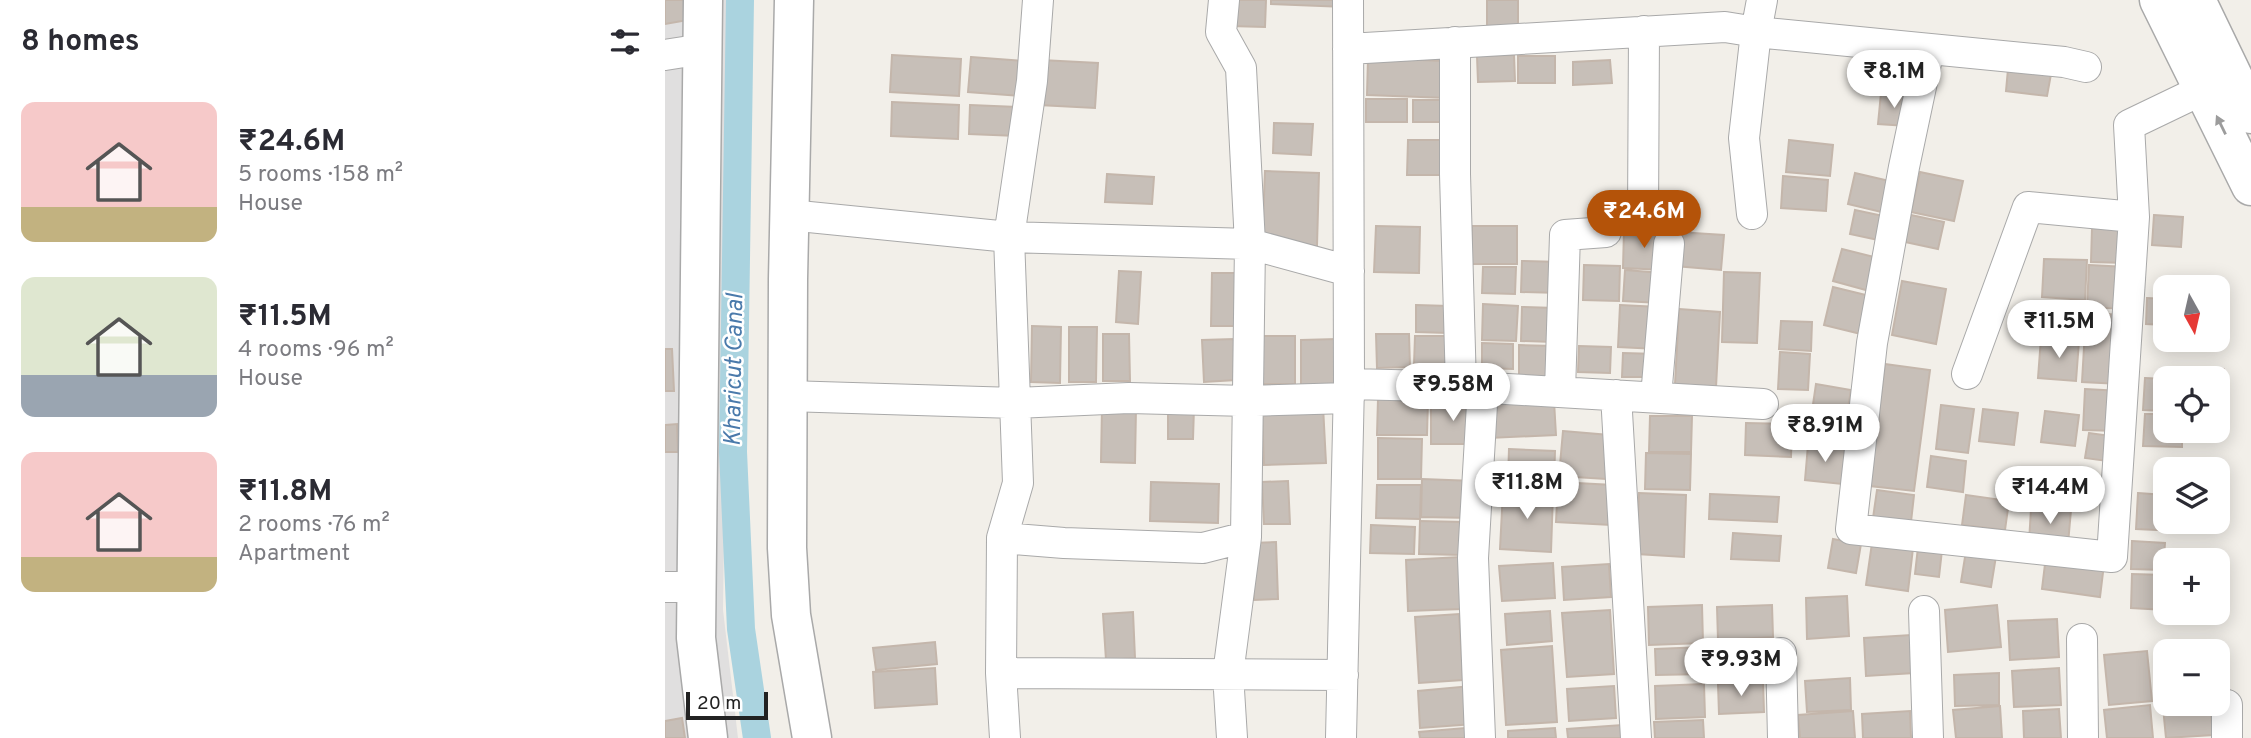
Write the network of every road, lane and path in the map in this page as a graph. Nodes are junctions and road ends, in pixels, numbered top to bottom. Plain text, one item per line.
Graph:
1 (703, 0) edge
2 (794, 0) edge
3 (1038, 0) edge
4 (1224, 0) edge
5 (1347, 0) edge
6 (1762, 0) edge
7 (2159, 0) edge
8 (2196, 0) edge
9 (1644, 32) junction
10 (1756, 32) junction
11 (1455, 42) junction
12 (703, 49) junction
13 (1348, 49) junction
14 (1929, 49) junction
15 (665, 55) edge
16 (2086, 67) dead end
17 (2204, 89) junction
18 (2251, 114) edge
19 (2251, 186) edge
20 (1752, 214) dead end
21 (789, 215) junction
22 (2134, 217) junction
23 (1009, 237) junction
24 (1250, 244) junction
25 (1669, 244) dead end
26 (1349, 271) junction
27 (1967, 374) dead end
28 (1472, 387) junction
29 (1349, 391) junction
30 (1560, 391) junction
31 (1616, 395) junction
32 (787, 396) junction
33 (1656, 397) junction
34 (1248, 401) junction
35 (1015, 403) junction
36 (1763, 404) dead end
37 (1245, 537) junction
38 (1002, 538) junction
39 (681, 587) edge
40 (1924, 611) dead end
41 (2082, 639) dead end
42 (1781, 653) dead end
43 (1001, 673) junction
44 (1228, 674) junction
45 (1343, 675) junction
46 (2227, 716) edge
47 (708, 738) edge
48 (812, 738) edge
49 (1005, 738) edge
50 (1232, 738) edge
51 (1341, 738) edge
52 (1480, 738) edge
53 (1636, 738) edge
54 (1783, 738) edge
55 (1928, 738) edge
56 (2083, 738) edge
57 (2227, 738) edge

1 - 12 street
2 - 21 street
3 - 23 street
4 - 24 street
5 - 13 street
6 - 10 street
7 - 17 street
8 - 18 street
9 - 10 street
9 - 11 street
9 - 30 street
10 - 14 street
10 - 20 street
11 - 13 street
11 - 28 street
12 - 15 street
12 - 39 street
13 - 26 street
14 - 16 street
14 - 22 street
19 -> 17 street
17 - 22 street
21 - 23 street
21 - 32 street
22 - 27 street
23 - 24 street
23 - 35 street
24 - 26 street
24 - 34 street
25 - 33 street
26 - 29 street
28 - 29 street
28 - 30 street
28 - 52 street
29 - 34 street
29 - 45 street
30 - 31 street
31 - 33 street
31 - 53 street
32 - 35 street
32 - 48 street
33 - 36 street
34 - 35 street
34 - 37 street
35 - 38 street
37 - 38 street
37 - 44 street
38 - 43 street
39 - 47 street
40 - 55 street
41 - 56 street
42 - 54 street
43 - 44 street
43 - 49 street
44 - 45 street
44 - 50 street
45 - 51 street
46 - 57 street

